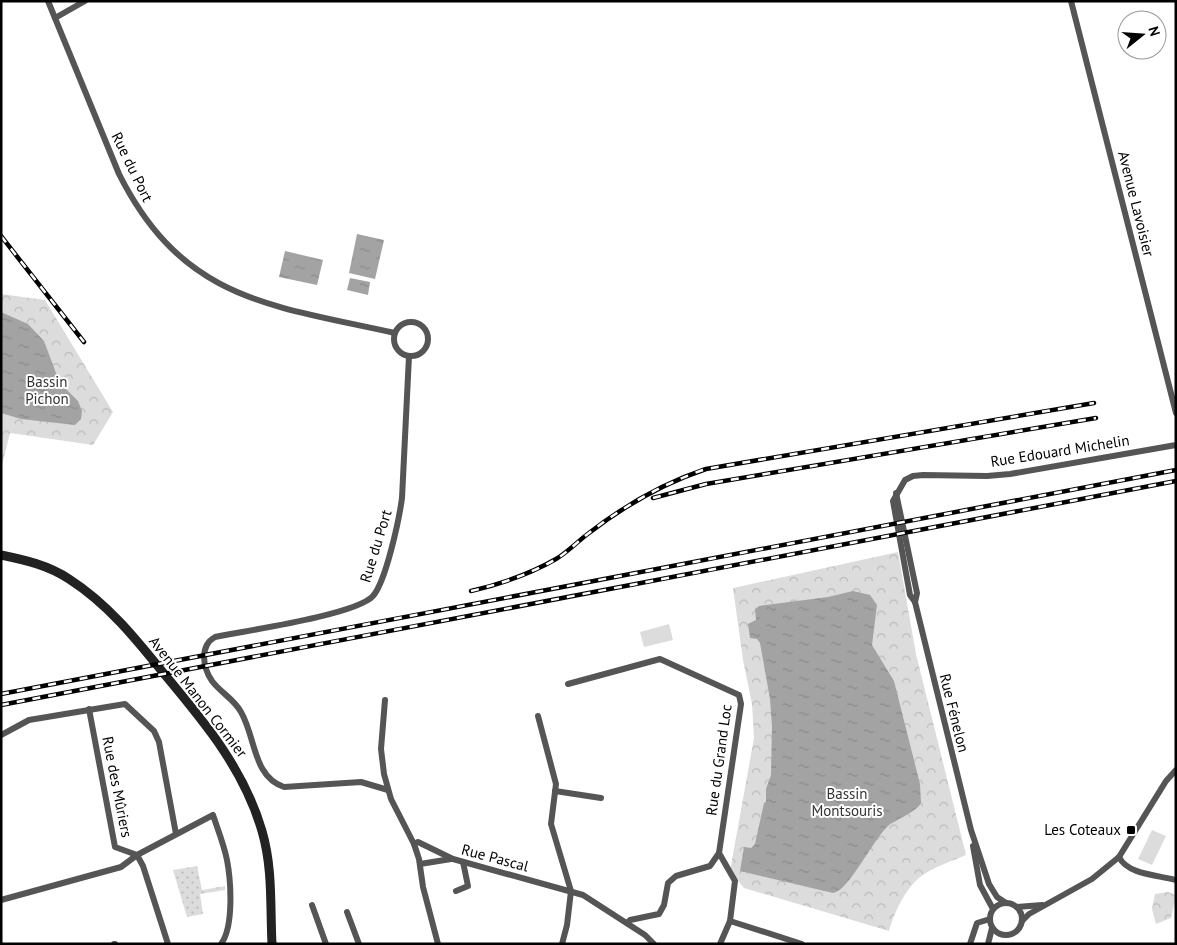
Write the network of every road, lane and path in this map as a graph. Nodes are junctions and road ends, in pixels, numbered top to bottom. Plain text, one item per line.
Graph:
1 (48, 1) edge
2 (85, 1) edge
3 (1071, 1) edge
4 (55, 18) junction
5 (395, 333) junction
6 (409, 356) junction
7 (1176, 413) edge
8 (1176, 445) edge
9 (896, 493) joint
10 (1, 555) edge
11 (568, 684) dead end
12 (385, 700) dead end
13 (89, 710) junction
14 (538, 716) dead end
15 (1, 735) edge
16 (1176, 770) edge
17 (388, 790) junction
18 (555, 791) junction
19 (600, 798) dead end
20 (971, 830) junction
21 (176, 834) junction
22 (414, 844) junction
23 (719, 853) junction
24 (137, 855) junction
25 (1118, 857) junction
26 (452, 859) junction
27 (463, 862) junction
28 (420, 864) junction
29 (1176, 880) edge
30 (456, 891) dead end
31 (571, 891) junction
32 (1, 900) edge
33 (1057, 900) junction
34 (1006, 903) junction
35 (312, 906) dead end
36 (1017, 907) junction
37 (993, 909) junction
38 (348, 912) dead end
39 (990, 919) junction
40 (1022, 921) junction
41 (730, 922) junction
42 (627, 923) junction
43 (992, 928) junction
44 (999, 934) junction
45 (168, 944) edge
46 (221, 944) edge
47 (271, 944) edge
48 (326, 944) edge
49 (359, 944) edge
50 (438, 944) edge
51 (562, 944) edge
52 (654, 944) edge
53 (720, 944) edge
54 (802, 944) edge
55 (970, 944) edge
56 (988, 944) edge

1 - 4 street, Rue du Port
2 - 4 street
3 - 7 street, Avenue Lavoisier
4 - 5 street, Rue du Port
5 - 6 street
5 - 6 street
6 - 17 street, Rue du Port
8 - 9 street, Rue Edouard Michelin
9 - 20 street, Rue Fénelon
10 - 47 street, Avenue Manon Cormier
11 - 23 street, Rue du Grand Loc
12 - 17 street
13 - 15 street
13 - 21 street
13 - 24 street, Rue des Mûriers
14 - 18 street
16 - 25 street
17 - 22 street
18 - 19 street
18 - 31 street
20 - 34 street, Rue Fénelon
20 - 37 street, Rue Fénelon
21 - 24 street
21 - 46 street
22 - 26 street, Rue Pascal
22 - 28 street
23 - 41 street
23 - 42 street
24 - 32 street
24 - 45 street
25 - 29 street
25 - 33 street
26 - 27 street, Rue Pascal
26 - 28 street
27 - 30 street
27 - 31 street, Rue Pascal
28 - 50 street
31 - 42 street, Rue Pascal
31 - 51 street
33 - 36 street
33 - 40 street
34 - 36 street
34 - 37 street
35 - 48 street
36 - 40 street
37 - 39 street
38 - 49 street
39 - 43 street
39 - 55 street
40 - 44 street
41 - 53 street
41 - 54 street
42 - 52 street, Rue Pascal
43 - 44 street
43 - 56 street
44 - 56 street

